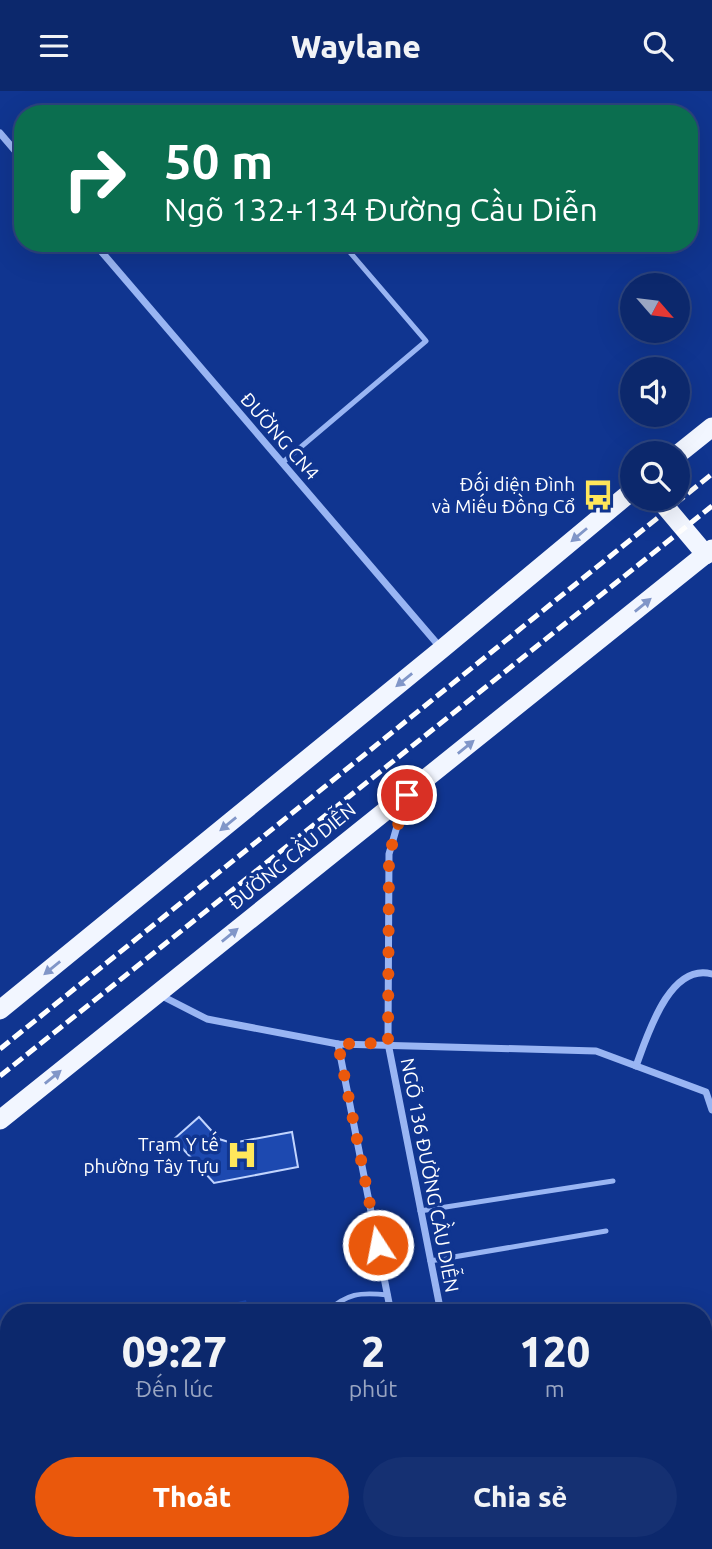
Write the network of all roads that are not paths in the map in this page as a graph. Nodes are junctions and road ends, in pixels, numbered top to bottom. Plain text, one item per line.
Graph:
1 (0, 133) edge
2 (14, 149) edge
3 (102, 252) edge
4 (350, 252) edge
5 (712, 427) edge
6 (690, 444) edge
7 (282, 463) junction
8 (620, 501) edge
9 (670, 511) edge
10 (709, 552) edge
11 (442, 649) junction
12 (407, 795) junction
13 (712, 974) edge
14 (156, 993) junction
15 (0, 1010) edge
16 (388, 1043) junction
17 (338, 1044) junction
18 (636, 1066) junction
19 (712, 1110) edge
20 (0, 1120) edge
21 (613, 1181) dead end
22 (421, 1211) junction
23 (606, 1231) dead end
24 (430, 1261) junction
25 (388, 1295) junction
26 (334, 1304) edge
27 (390, 1304) edge
28 (439, 1304) edge

1 - 2 street
3 - 7 street, ĐƯỜNG CN4
4 - 7 lane
5 - 6 highway
7 - 11 street, ĐƯỜNG CN4
8 -> 11 highway
9 - 10 highway
12 -> 10 highway, ĐƯỜNG CẦU DIỄN
11 -> 15 highway
14 -> 12 highway, ĐƯỜNG CẦU DIỄN
12 - 16 street, NGÕ 136 ĐƯỜNG CẦU DIỄN
13 - 18 street
14 - 17 street
20 -> 14 highway, ĐƯỜNG CẦU DIỄN
16 - 17 street
16 - 18 street
16 - 22 street, NGÕ 136 ĐƯỜNG CẦU DIỄN
17 - 25 street
18 - 19 street
21 - 22 lane
22 - 24 street, NGÕ 136 ĐƯỜNG CẦU DIỄN
23 - 24 lane
24 - 28 street, NGÕ 136 ĐƯỜNG CẦU DIỄN
25 - 26 lane
25 - 27 street

